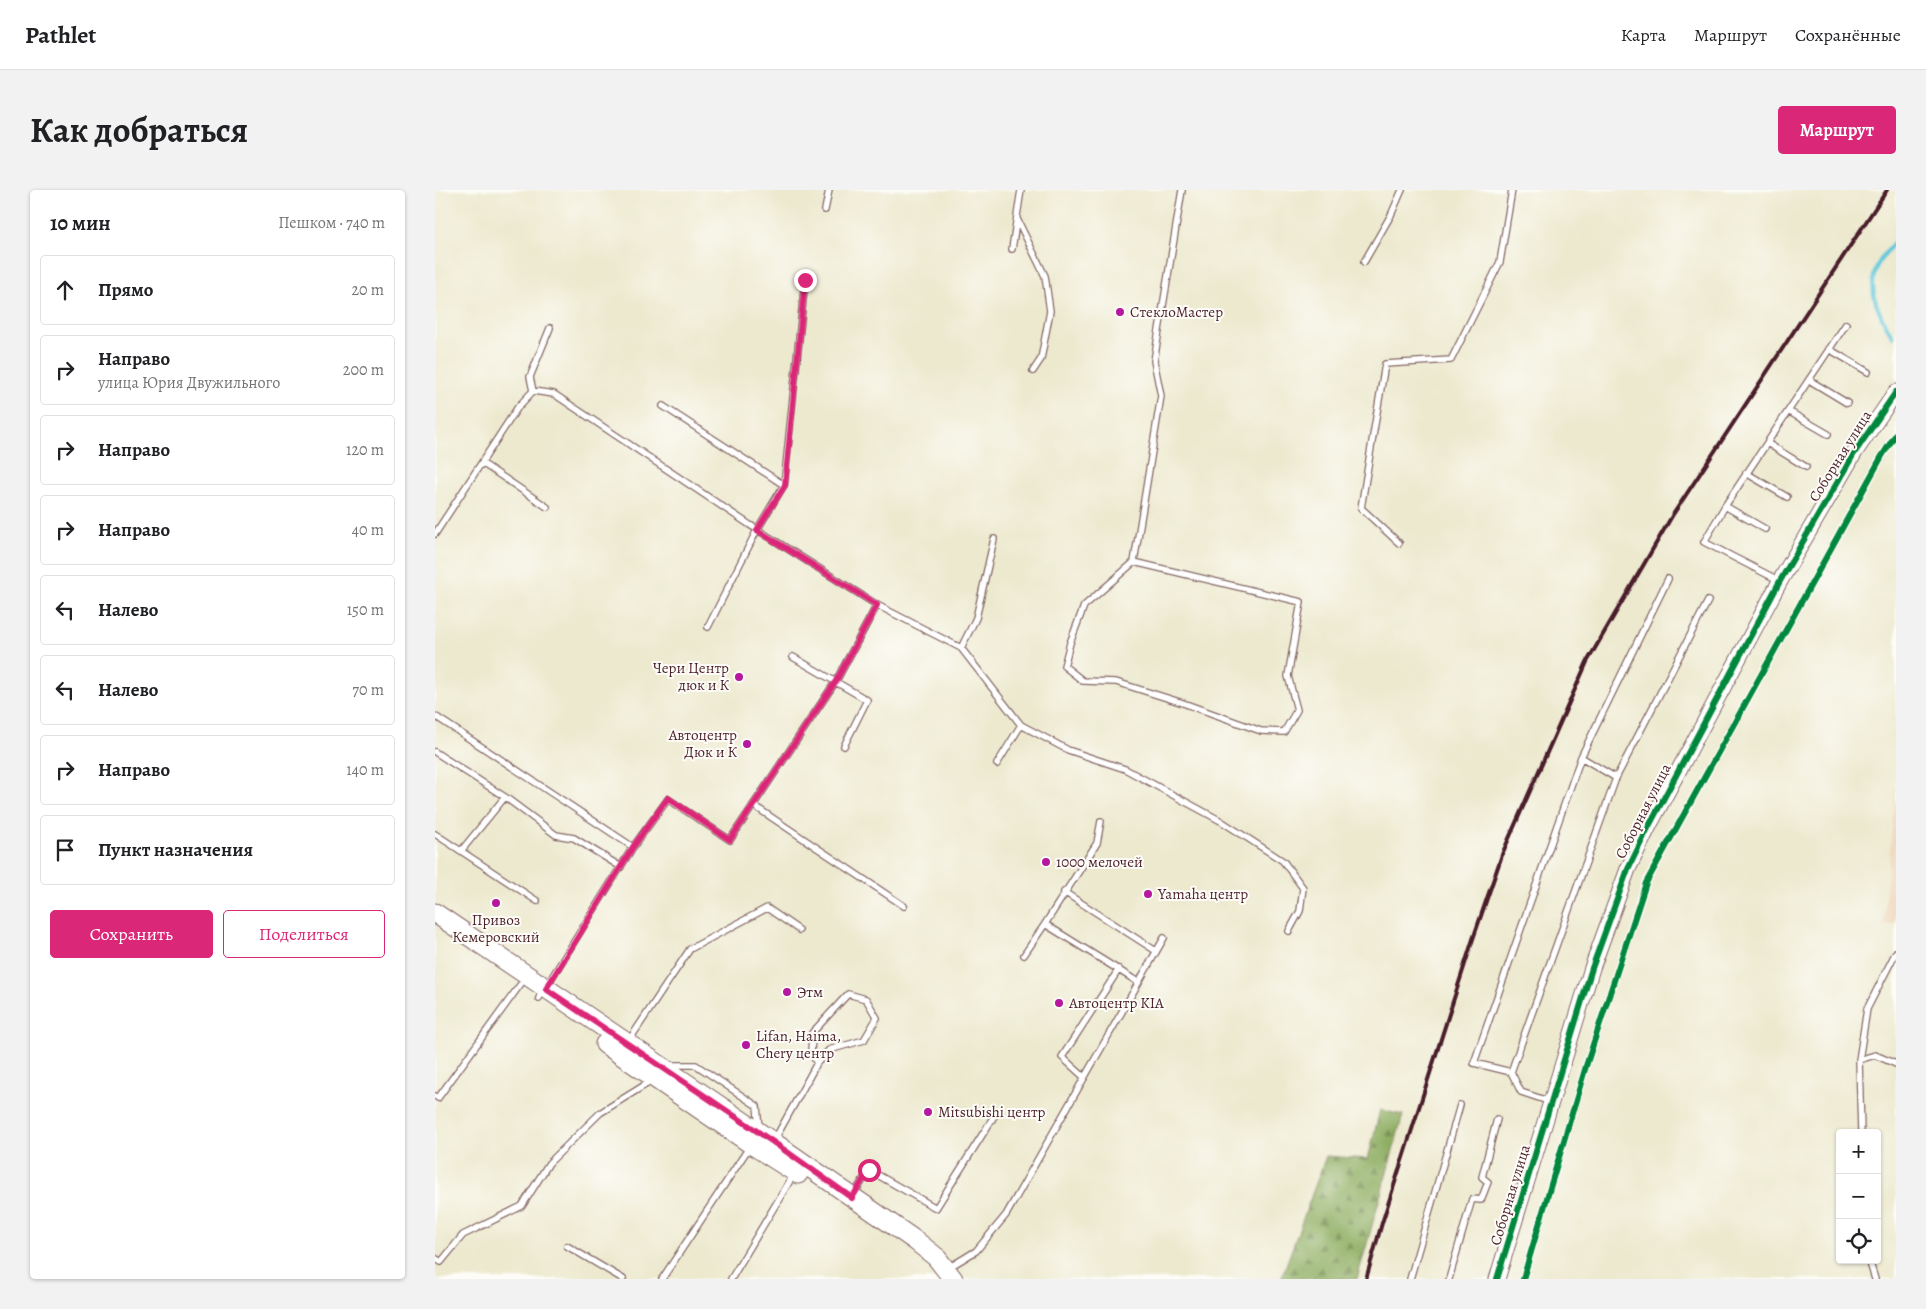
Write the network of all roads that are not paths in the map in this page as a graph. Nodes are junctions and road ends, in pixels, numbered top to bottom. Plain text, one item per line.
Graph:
1 (829, 190) edge
2 (1021, 190) edge
3 (1182, 190) edge
4 (1402, 190) edge
5 (1512, 190) edge
6 (825, 210) dead end
7 (1017, 219) junction
8 (1012, 249) dead end
9 (1364, 262) dead end
10 (805, 280) dead end
11 (1846, 324) dead end
12 (550, 328) dead end
13 (1829, 349) junction
14 (1033, 372) dead end
15 (1868, 372) dead end
16 (1809, 380) junction
17 (533, 391) junction
18 (1896, 392) edge
19 (1847, 403) dead end
20 (663, 406) dead end
21 (1788, 411) junction
22 (1828, 434) dead end
23 (1767, 443) junction
24 (481, 463) junction
25 (1806, 467) dead end
26 (1746, 473) junction
27 (785, 485) junction
28 (1787, 497) dead end
29 (1725, 506) junction
30 (547, 507) dead end
31 (1765, 529) dead end
32 (757, 530) junction
33 (435, 534) edge
34 (993, 539) dead end
35 (1399, 543) dead end
36 (1134, 562) junction
37 (1668, 579) dead end
38 (1780, 581) junction
39 (1708, 601) dead end
40 (877, 605) junction
41 (707, 627) dead end
42 (961, 648) junction
43 (793, 657) dead end
44 (836, 681) junction
45 (435, 716) edge
46 (1021, 726) junction
47 (844, 746) dead end
48 (435, 752) edge
49 (1581, 757) junction
50 (997, 764) dead end
51 (1616, 778) junction
52 (505, 797) junction
53 (753, 806) junction
54 (1101, 820) dead end
55 (435, 834) edge
56 (633, 847) junction
57 (461, 851) junction
58 (621, 867) junction
59 (1064, 892) junction
60 (537, 901) dead end
61 (905, 906) dead end
62 (435, 913) edge
63 (1045, 924) junction
64 (435, 928) edge
65 (799, 930) dead end
66 (1289, 931) dead end
67 (1164, 938) dead end
68 (1156, 951) junction
69 (1896, 952) edge
70 (1024, 955) dead end
71 (1119, 969) junction
72 (1138, 982) junction
73 (520, 984) junction
74 (542, 993) junction
75 (627, 1043) junction
76 (1859, 1060) junction
77 (817, 1063) junction
78 (1896, 1064) edge
79 (657, 1072) junction
80 (1511, 1072) junction
81 (1084, 1077) junction
82 (435, 1096) edge
83 (1551, 1102) junction
84 (1460, 1105) dead end
85 (997, 1113) dead end
86 (1497, 1119) dead end
87 (1861, 1129) edge
88 (763, 1143) junction
89 (795, 1173) junction
90 (852, 1198) junction
91 (567, 1246) dead end
92 (435, 1258) edge
93 (1870, 1264) edge
94 (945, 1275) edge
95 (623, 1279) edge
96 (662, 1279) edge
97 (731, 1279) edge
98 (1410, 1279) edge
99 (1449, 1279) edge
100 (1497, 1279) edge
101 (1875, 1279) edge

1 - 6 lane
2 - 7 lane
3 - 36 lane
4 - 9 lane
5 - 35 lane
7 - 8 lane
7 - 14 lane
10 - 27 lane
11 - 13 lane
12 - 17 lane
13 - 15 lane
13 - 16 lane
16 - 19 lane
16 - 21 lane
17 - 24 lane
17 - 32 lane
18 - 38 street, Соборная улица
20 - 27 lane
21 - 22 lane
21 - 23 lane
23 - 25 lane
23 - 26 lane
24 - 30 lane
24 - 33 lane
26 - 28 lane
26 - 29 lane
27 - 32 lane
29 - 31 lane
29 - 38 lane
32 - 40 lane
32 - 41 lane
34 - 42 lane
36 - 36 lane
37 - 49 lane
38 - 83 street, Соборная улица
39 - 51 lane
40 - 42 lane
40 - 44 lane
42 - 46 lane
43 - 44 lane
44 - 47 lane
44 - 53 lane
45 - 56 lane
46 - 50 lane
46 - 66 lane
48 - 52 lane
49 - 51 lane
49 - 80 lane
51 - 80 lane
52 - 57 lane
52 - 58 lane
53 - 56 lane
53 - 61 lane
54 - 59 lane
55 - 57 lane
56 - 58 lane
57 - 60 lane
58 - 74 lane
59 - 63 lane
59 - 68 lane
62 - 74 main road
63 - 70 lane
63 - 71 lane
64 - 73 main road
65 - 75 lane
67 - 68 lane
68 - 72 lane
69 - 76 lane
71 - 72 lane
71 - 81 lane
72 - 81 lane
73 - 74 main road
73 - 82 lane
74 - 75 main road
74 - 79 main road
75 - 79 main road
76 - 78 lane
76 - 87 lane
77 - 77 lane
77 - 88 lane
79 - 88 main road
79 - 92 lane
80 - 83 lane
81 - 94 lane
83 - 100 street, Соборная улица
84 - 98 lane
85 - 90 lane
86 - 99 lane
88 - 89 main road
88 - 90 main road
88 - 96 lane
89 - 94 main road
89 - 97 lane
90 - 94 main road
91 - 95 lane
93 - 101 lane

